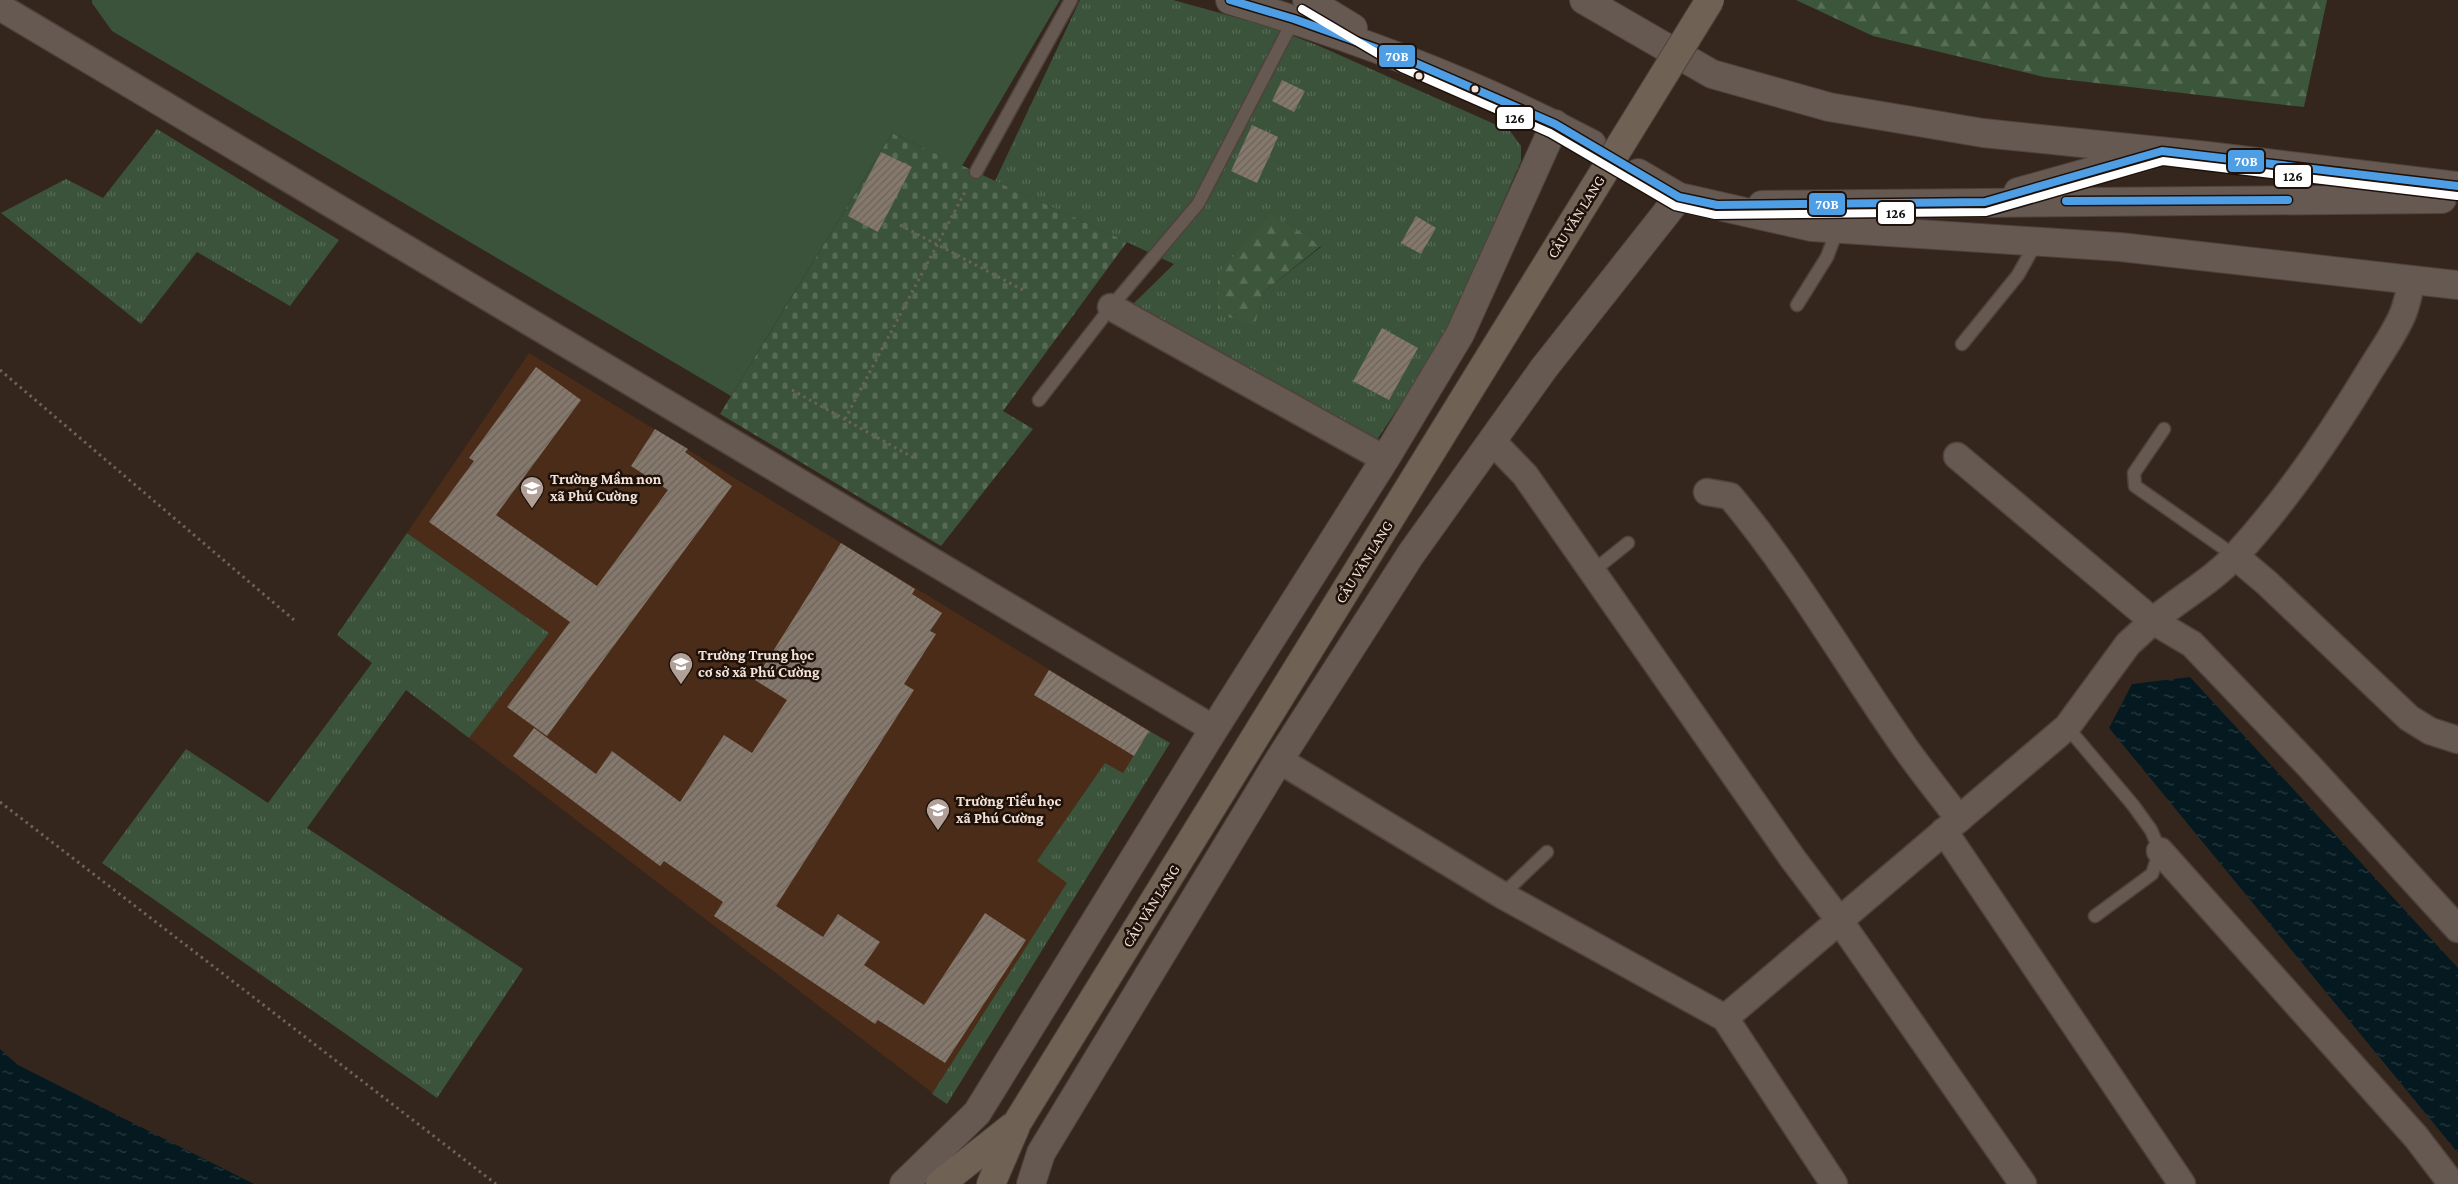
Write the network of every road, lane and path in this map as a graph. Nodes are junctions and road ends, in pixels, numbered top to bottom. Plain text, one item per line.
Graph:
1 (1071, 0) edge
2 (1230, 0) edge
3 (1584, 0) edge
4 (1710, 0) edge
5 (1301, 10) edge
6 (9, 11) edge
7 (1555, 124) junction
8 (1592, 144) dead end
9 (2162, 151) junction
10 (976, 172) joint
11 (1638, 173) dead end
12 (2458, 186) edge
13 (1679, 197) junction
14 (2458, 199) edge
15 (1985, 202) junction
16 (1717, 205) junction
17 (900, 225) dead end
18 (1838, 228) junction
19 (2038, 241) junction
20 (937, 245) junction
21 (2412, 280) junction
22 (2458, 285) edge
23 (1025, 291) dead end
24 (1797, 305) dead end
25 (1111, 307) junction
26 (1962, 344) dead end
27 (0, 370) edge
28 (792, 390) dead end
29 (1039, 400) dead end
30 (845, 419) junction
31 (2164, 429) dead end
32 (1492, 441) junction
33 (1957, 456) dead end
34 (914, 458) dead end
35 (1385, 459) junction
36 (1706, 492) dead end
37 (1628, 543) dead end
38 (2235, 556) junction
39 (1593, 571) junction
40 (294, 620) dead end
41 (2153, 621) junction
42 (2067, 727) junction
43 (1214, 729) junction
44 (2458, 740) edge
45 (1279, 760) junction
46 (0, 802) edge
47 (1952, 825) junction
48 (2160, 851) junction
49 (1547, 852) dead end
50 (1502, 895) junction
51 (2095, 916) dead end
52 (1839, 920) junction
53 (2458, 929) edge
54 (1725, 1018) junction
55 (1017, 1123) junction
56 (496, 1184) edge
57 (904, 1184) edge
58 (940, 1184) edge
59 (964, 1184) edge
60 (991, 1184) edge
61 (1002, 1184) edge
62 (1031, 1184) edge
63 (1834, 1184) edge
64 (2023, 1184) edge
65 (2182, 1184) edge
66 (2452, 1184) edge

1 - 10 lane
2 - 5 main road
3 - 9 main road
4 - 55 main road, CẦU VĂN LANG, bridge
5 - 7 main road
5 - 25 lane
6 - 43 street
7 - 8 main road
7 - 35 main road
9 - 12 main road
9 - 15 main road
10 - 20 path
11 - 13 main road
13 - 16 main road
13 - 32 main road
14 - 15 main road
15 - 16 main road
16 - 18 main road
17 - 20 path
18 - 19 main road
18 - 24 lane
19 - 21 main road
19 - 26 lane
20 - 23 path
20 - 30 path
21 - 22 main road
21 - 38 street
25 - 29 lane
25 - 35 street
27 - 40 path
28 - 30 path
30 - 34 path
31 - 38 lane
32 - 39 street
32 - 45 main road
33 - 41 street
35 - 43 main road
36 - 47 street
37 - 39 lane
38 - 41 street
38 - 44 street
39 - 52 street
41 - 42 street
41 - 53 street
42 - 47 street
42 - 48 lane
43 - 57 main road
45 - 50 street
45 - 62 main road
46 - 56 path
47 - 52 street
47 - 65 street
48 - 51 lane
48 - 66 street
49 - 50 lane
50 - 54 street
52 - 54 street
52 - 64 street
54 - 63 street
55 - 58 main road
55 - 59 main road
55 - 60 main road
55 - 61 main road

